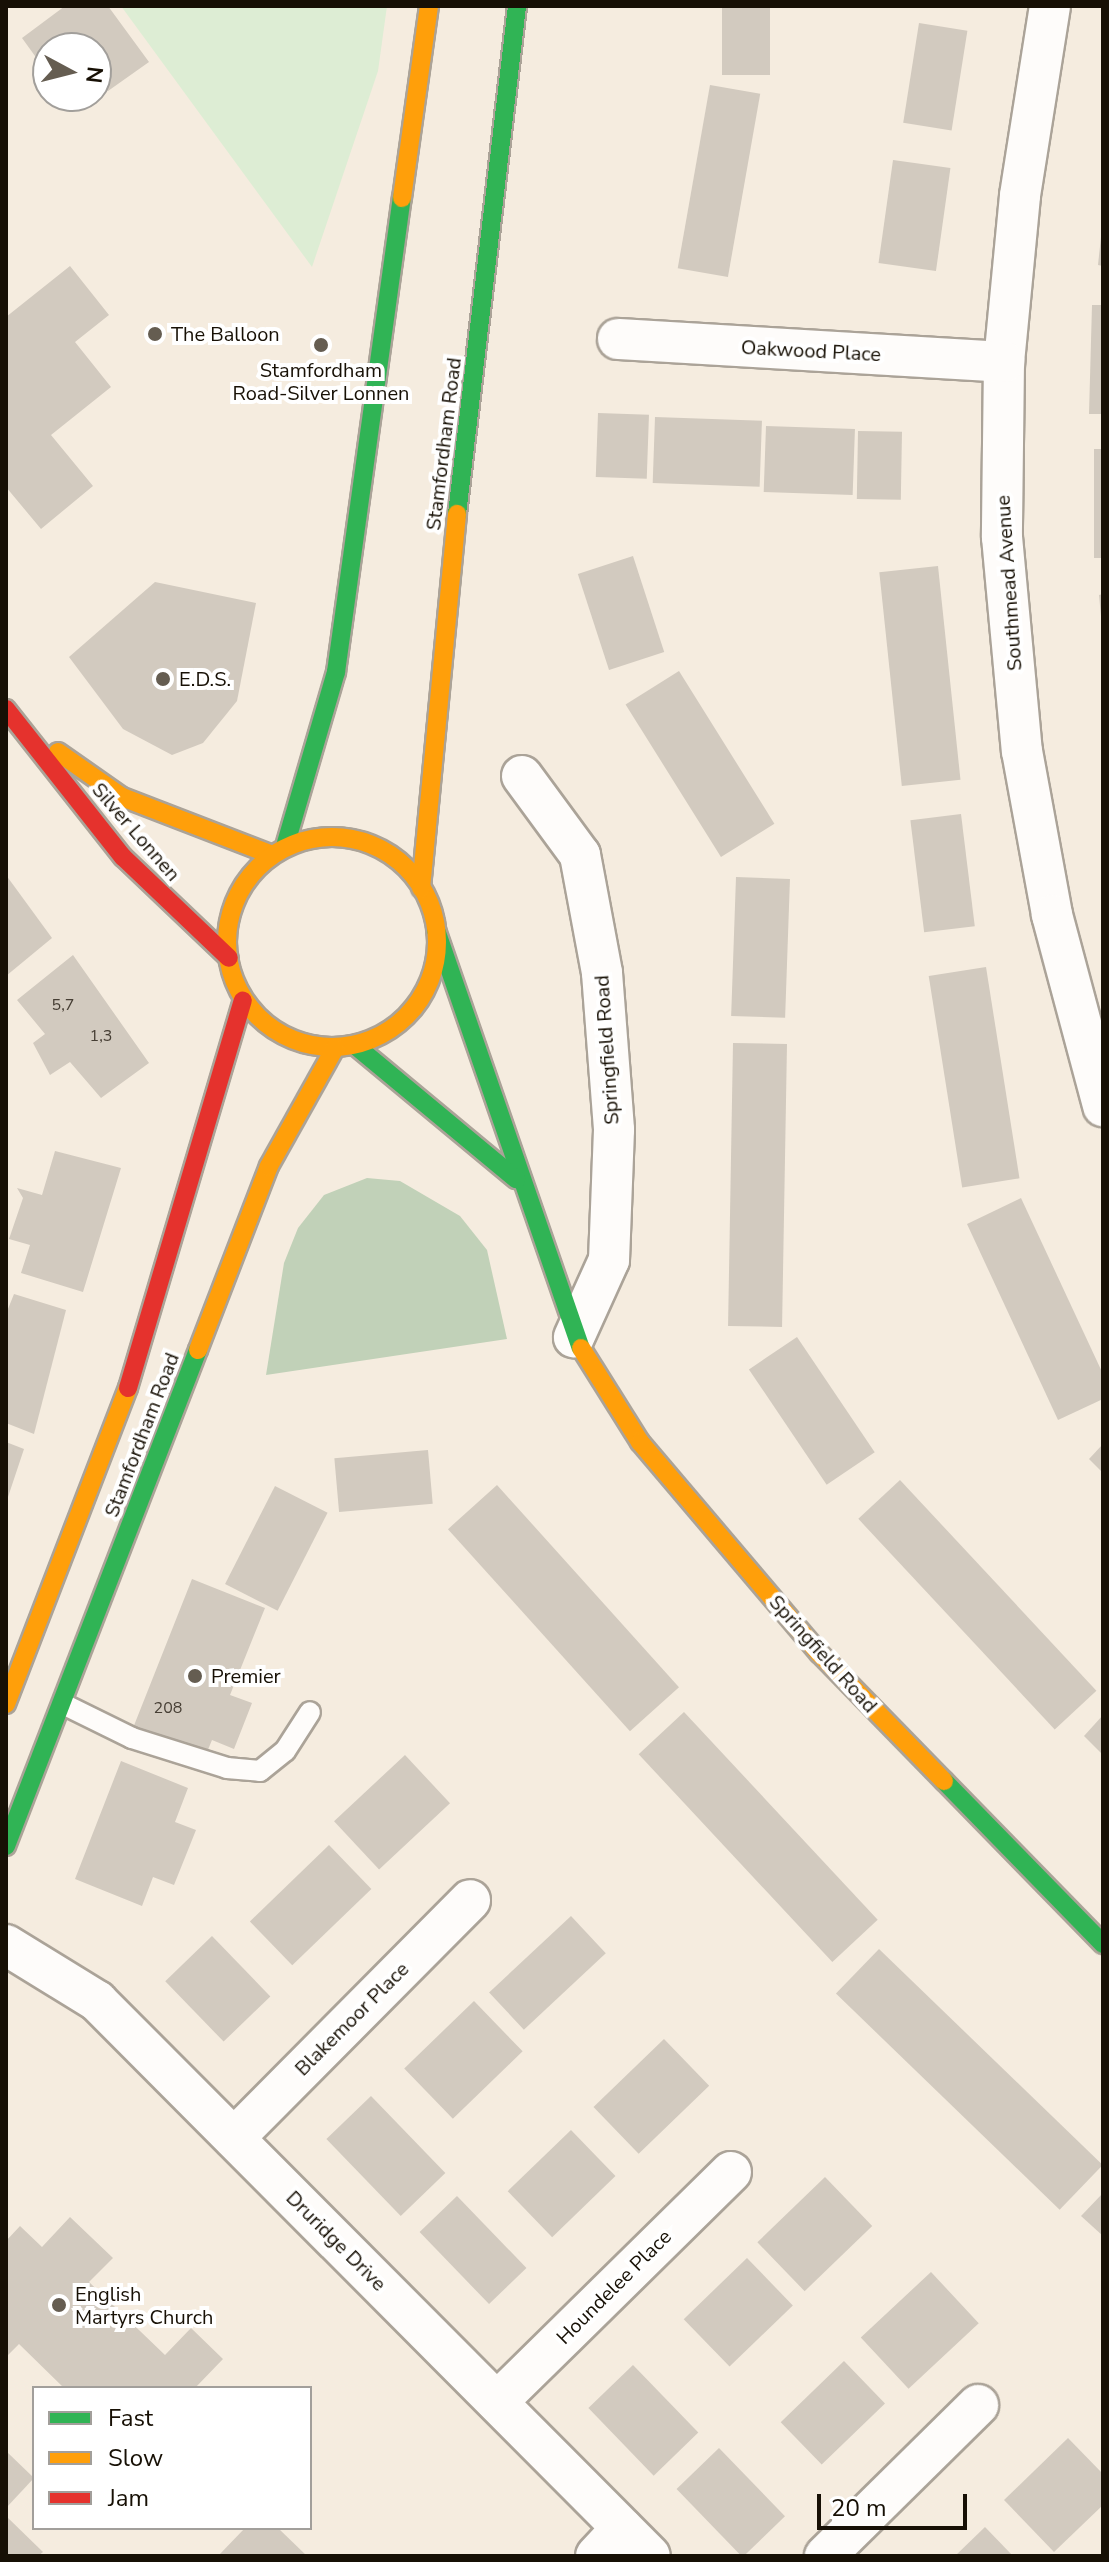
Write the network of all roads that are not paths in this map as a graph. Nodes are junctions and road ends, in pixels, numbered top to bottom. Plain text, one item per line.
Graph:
1 (429, 6) edge
2 (517, 6) edge
3 (1050, 6) edge
4 (618, 339) dead end
5 (1004, 362) junction
6 (6, 709) edge
7 (20, 726) junction
8 (522, 776) dead end
9 (286, 843) junction
10 (270, 854) junction
11 (421, 888) junction
12 (436, 930) junction
13 (229, 958) junction
14 (243, 1001) junction
15 (357, 1047) junction
16 (335, 1048) junction
17 (1103, 1106) edge
18 (520, 1184) junction
19 (574, 1337) junction
20 (6, 1704) edge
21 (63, 1704) junction
22 (310, 1712) dead end
23 (6, 1846) edge
24 (470, 1900) dead end
25 (1103, 1944) edge
26 (6, 1945) edge
27 (234, 2138) junction
28 (731, 2172) dead end
29 (497, 2402) junction
30 (978, 2405) dead end
31 (609, 2542) edge
32 (650, 2556) edge
33 (825, 2556) edge

1 - 9 main road
2 - 11 main road, Stamfordham Road
3 - 5 street, Southmead Avenue
4 - 5 street, Oakwood Place
5 - 17 street, Southmead Avenue
6 - 7 main road, Silver Lonnen
7 - 10 main road, Silver Lonnen
7 - 13 main road, Silver Lonnen
8 - 19 street, Springfield Road
9 - 10 main road
9 - 11 main road
10 - 13 main road
11 - 12 main road
12 - 15 main road
12 - 18 main road, Springfield Road
13 - 14 main road
14 - 16 main road
14 - 20 main road, Stamfordham Road
15 - 16 main road
15 - 18 main road
16 - 21 main road, Stamfordham Road
18 - 19 main road, Springfield Road
19 - 25 main road, Springfield Road
21 - 22 lane
21 - 23 main road, Stamfordham Road
24 - 27 street, Blakemoor Place
26 - 27 street, Druridge Drive
27 - 29 street, Druridge Drive
28 - 29 street, Houndelee Place
29 - 31 street, Druridge Drive
30 - 33 street
31 - 32 street, Druridge Drive

